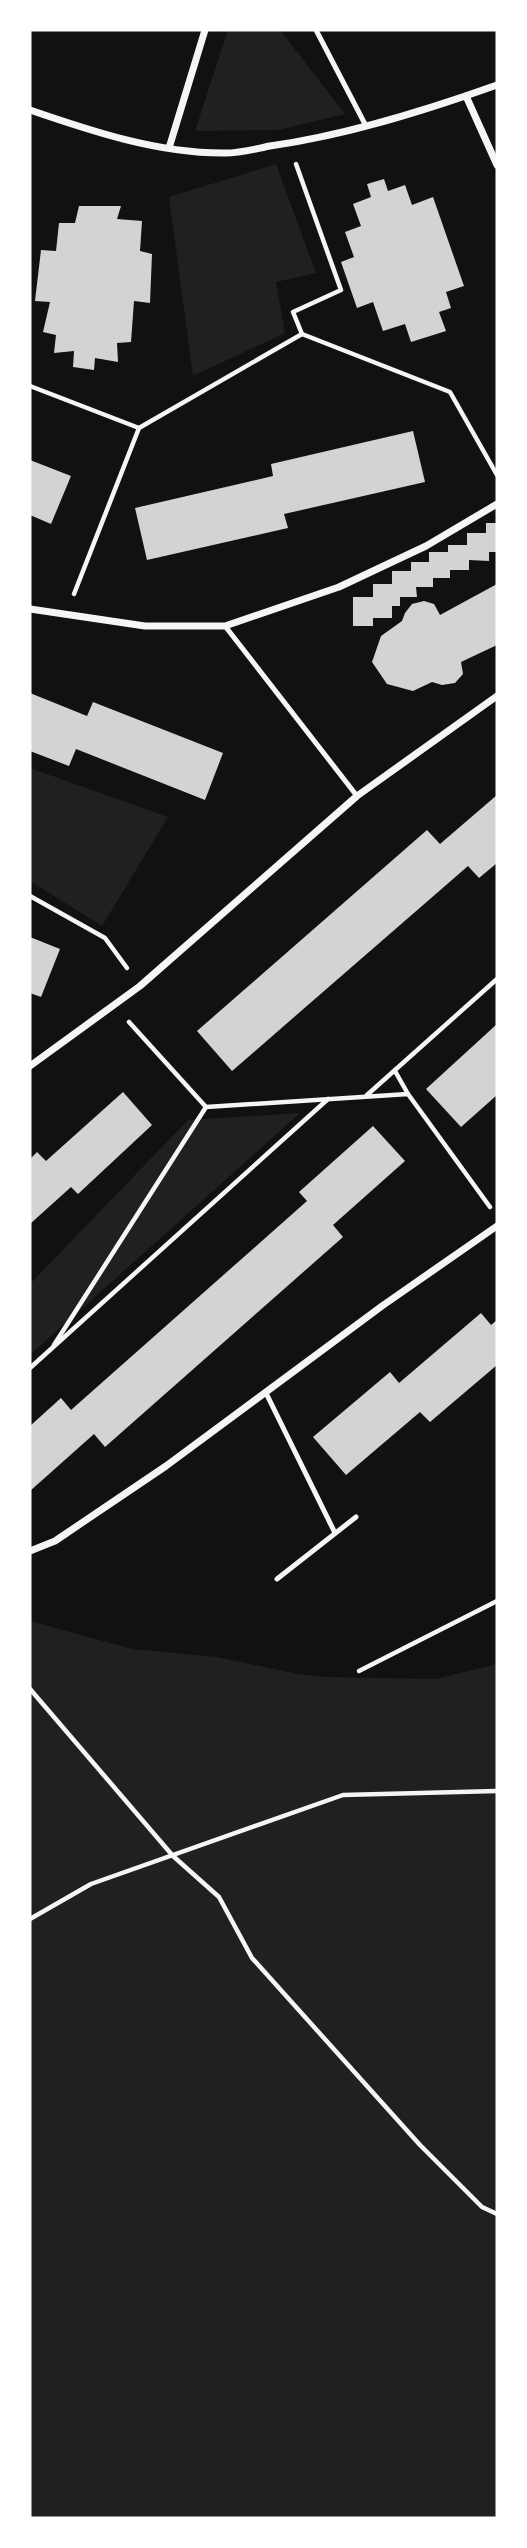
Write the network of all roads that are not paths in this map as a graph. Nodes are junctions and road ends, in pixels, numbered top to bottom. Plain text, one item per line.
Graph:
1 (205, 30) edge
2 (316, 30) edge
3 (497, 85) edge
4 (466, 96) junction
5 (30, 110) edge
6 (366, 126) junction
7 (169, 148) junction
8 (497, 165) edge
9 (497, 504) edge
10 (30, 609) edge
11 (225, 626) junction
12 (497, 696) edge
13 (357, 796) junction
14 (30, 1066) edge
15 (497, 1226) edge
16 (266, 1393) junction
17 (355, 1517) dead end
18 (335, 1533) junction
19 (30, 1551) edge
20 (277, 1579) dead end

1 - 7 street
2 - 6 lane
3 - 4 street
4 - 6 street
4 - 8 street
5 - 7 street
6 - 7 street
9 - 11 street
10 - 11 street
11 - 13 lane
12 - 13 street
13 - 14 street
15 - 16 street
16 - 18 lane
16 - 19 street
17 - 18 lane
18 - 20 lane

